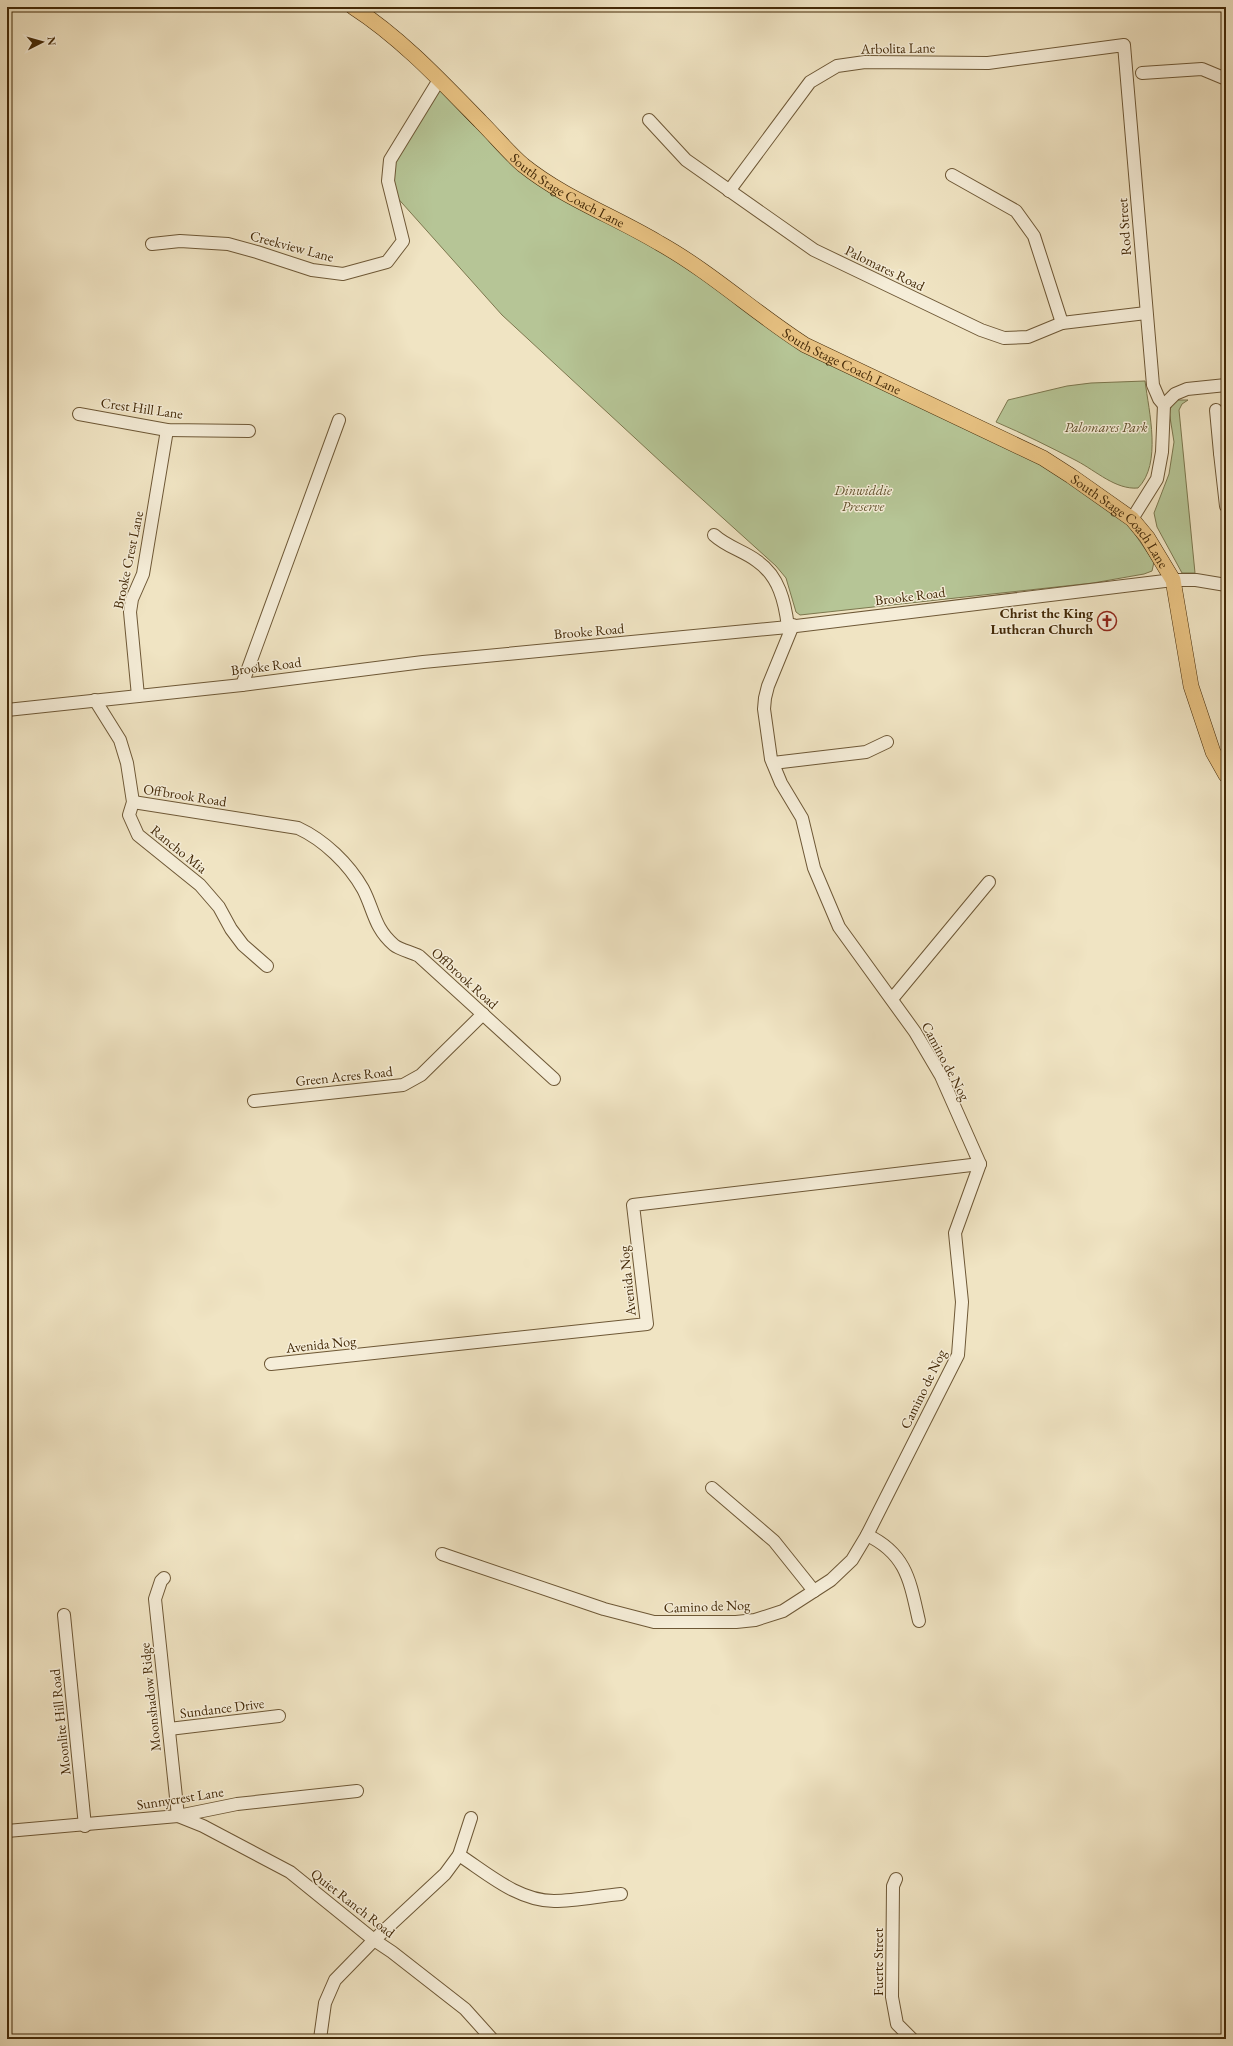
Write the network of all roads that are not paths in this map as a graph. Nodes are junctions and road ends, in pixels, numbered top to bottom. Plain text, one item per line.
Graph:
1 (353, 7) edge
2 (1124, 45) joint
3 (1142, 73) dead end
4 (1226, 79) edge
5 (439, 80) junction
6 (649, 120) dead end
7 (952, 175) dead end
8 (730, 191) junction
9 (152, 244) dead end
10 (1146, 313) junction
11 (1062, 323) junction
12 (1226, 385) edge
13 (1164, 405) junction
14 (1216, 410) dead end
15 (79, 414) dead end
16 (339, 420) dead end
17 (167, 430) junction
18 (249, 431) dead end
19 (1223, 452) edge
20 (1226, 506) edge
21 (1132, 519) junction
22 (714, 535) dead end
23 (1173, 580) junction
24 (1226, 585) edge
25 (791, 626) junction
26 (242, 685) junction
27 (138, 696) junction
28 (95, 700) junction
29 (7, 710) edge
30 (887, 742) dead end
31 (773, 763) junction
32 (1226, 775) edge
33 (134, 802) junction
34 (988, 882) dead end
35 (267, 966) dead end
36 (892, 999) junction
37 (483, 1014) junction
38 (554, 1079) dead end
39 (254, 1101) dead end
40 (980, 1164) junction
41 (271, 1364) dead end
42 (712, 1488) dead end
43 (867, 1535) junction
44 (442, 1554) dead end
45 (164, 1578) dead end
46 (814, 1591) junction
47 (64, 1615) dead end
48 (919, 1621) dead end
49 (279, 1716) dead end
50 (169, 1730) junction
51 (357, 1791) dead end
52 (178, 1816) junction
53 (471, 1818) dead end
54 (85, 1826) junction
55 (7, 1832) edge
56 (458, 1855) junction
57 (896, 1879) dead end
58 (622, 1894) dead end
59 (374, 1940) junction
60 (320, 2039) edge
61 (492, 2039) edge
62 (912, 2039) edge

1 - 5 main road, South Stage Coach Lane
2 - 8 street, Arbolita Lane
2 - 10 street, Rod Street
3 - 4 street
5 - 9 street, Creekview Lane
5 - 21 main road, South Stage Coach Lane
6 - 8 street, Palomares Road
7 - 11 street
8 - 11 street, Palomares Road
10 - 11 street, Palomares Road
10 - 13 street, Rod Street
12 - 13 street
13 - 21 street
14 - 19 street
15 - 17 street, Crest Hill Lane
16 - 26 street
17 - 18 street, Crest Hill Lane
17 - 27 street, Brooke Crest Lane
19 - 20 street
21 - 23 main road, South Stage Coach Lane
22 - 25 street
23 - 24 street, Brooke Road
23 - 25 street, Brooke Road
23 - 32 main road, South Stage Coach Lane
25 - 26 street, Brooke Road
25 - 31 street, Camino de Nog
26 - 27 street, Brooke Road
27 - 28 street, Brooke Road
28 - 29 street, Brooke Road
28 - 33 street, Rancho Mia
30 - 31 street
31 - 36 street, Camino de Nog
33 - 35 street, Rancho Mia
33 - 37 street, Offbrook Road
34 - 36 street
36 - 40 street, Camino de Nog
37 - 38 street, Offbrook Road
37 - 39 street, Green Acres Road
40 - 41 street, Avenida Nog
40 - 43 street, Camino de Nog
42 - 46 street
43 - 46 street, Camino de Nog
43 - 48 street
44 - 46 street, Camino de Nog
45 - 50 street, Moonshadow Ridge
47 - 54 street, Moonlite Hill Road
49 - 50 street, Sundance Drive
50 - 52 street, Moonshadow Ridge
51 - 52 street, Sunnycrest Lane
52 - 54 street, Sunnycrest Lane
52 - 59 street, Quiet Ranch Road
53 - 56 street
54 - 55 street, Sunnycrest Lane
56 - 58 street
56 - 59 street
57 - 62 street, Fuerte Street
59 - 60 street
59 - 61 street, Quiet Ranch Road

